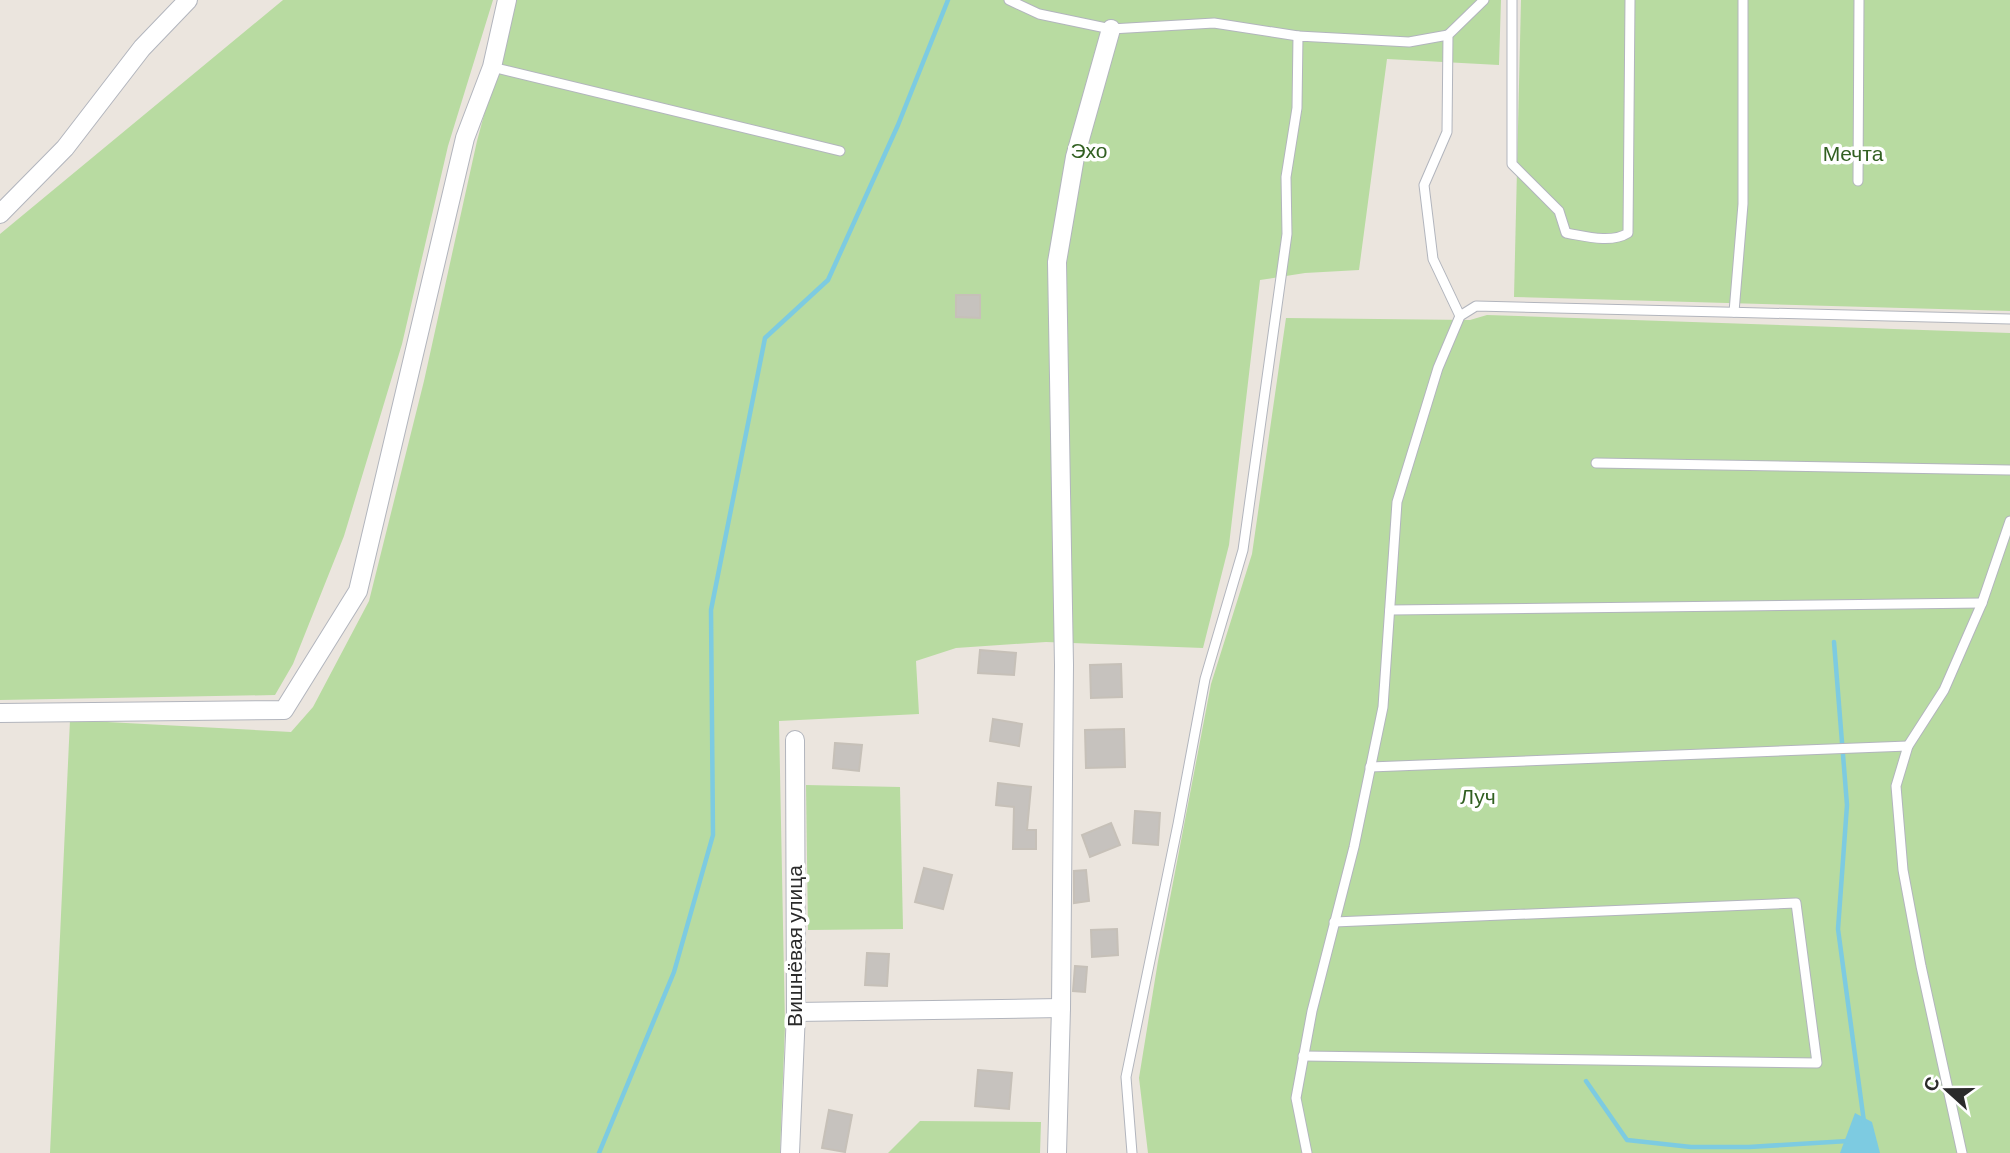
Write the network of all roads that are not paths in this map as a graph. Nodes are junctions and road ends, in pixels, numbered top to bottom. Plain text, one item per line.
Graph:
1 (188, 0) edge
2 (506, 0) edge
3 (1009, 0) edge
4 (1484, 0) edge
5 (1511, 0) edge
6 (1630, 0) edge
7 (1743, 0) edge
8 (1859, 0) edge
9 (1111, 29) junction
10 (1448, 34) junction
11 (1298, 36) junction
12 (492, 67) junction
13 (840, 151) dead end
14 (1858, 181) dead end
15 (0, 214) edge
16 (1734, 312) junction
17 (1460, 316) junction
18 (2010, 318) edge
19 (1596, 463) dead end
20 (2010, 470) edge
21 (2010, 521) edge
22 (1982, 603) junction
23 (1390, 610) junction
24 (0, 713) edge
25 (795, 740) dead end
26 (1908, 746) junction
27 (1370, 767) junction
28 (1334, 922) junction
29 (1061, 1008) junction
30 (796, 1012) junction
31 (1303, 1056) junction
32 (790, 1153) edge
33 (1057, 1153) edge
34 (1132, 1153) edge
35 (1307, 1153) edge
36 (1962, 1153) edge

1 - 15 street
2 - 12 street
3 - 9 lane
4 - 10 lane
5 - 6 lane
7 - 16 lane
8 - 14 lane
9 - 11 lane
9 - 29 street
10 - 11 lane
10 - 17 lane
11 - 34 lane
12 - 13 lane
12 - 24 street
16 - 17 lane
16 - 18 lane
17 - 23 lane
19 - 20 lane
21 - 22 lane
22 - 23 lane
22 - 26 lane
23 - 27 lane
25 - 30 street, Вишнёвая улица
26 - 27 lane
26 - 36 lane
27 - 28 lane
28 - 31 lane
28 - 31 lane
29 - 30 street
29 - 33 street
30 - 32 street, Вишнёвая улица
31 - 35 lane

